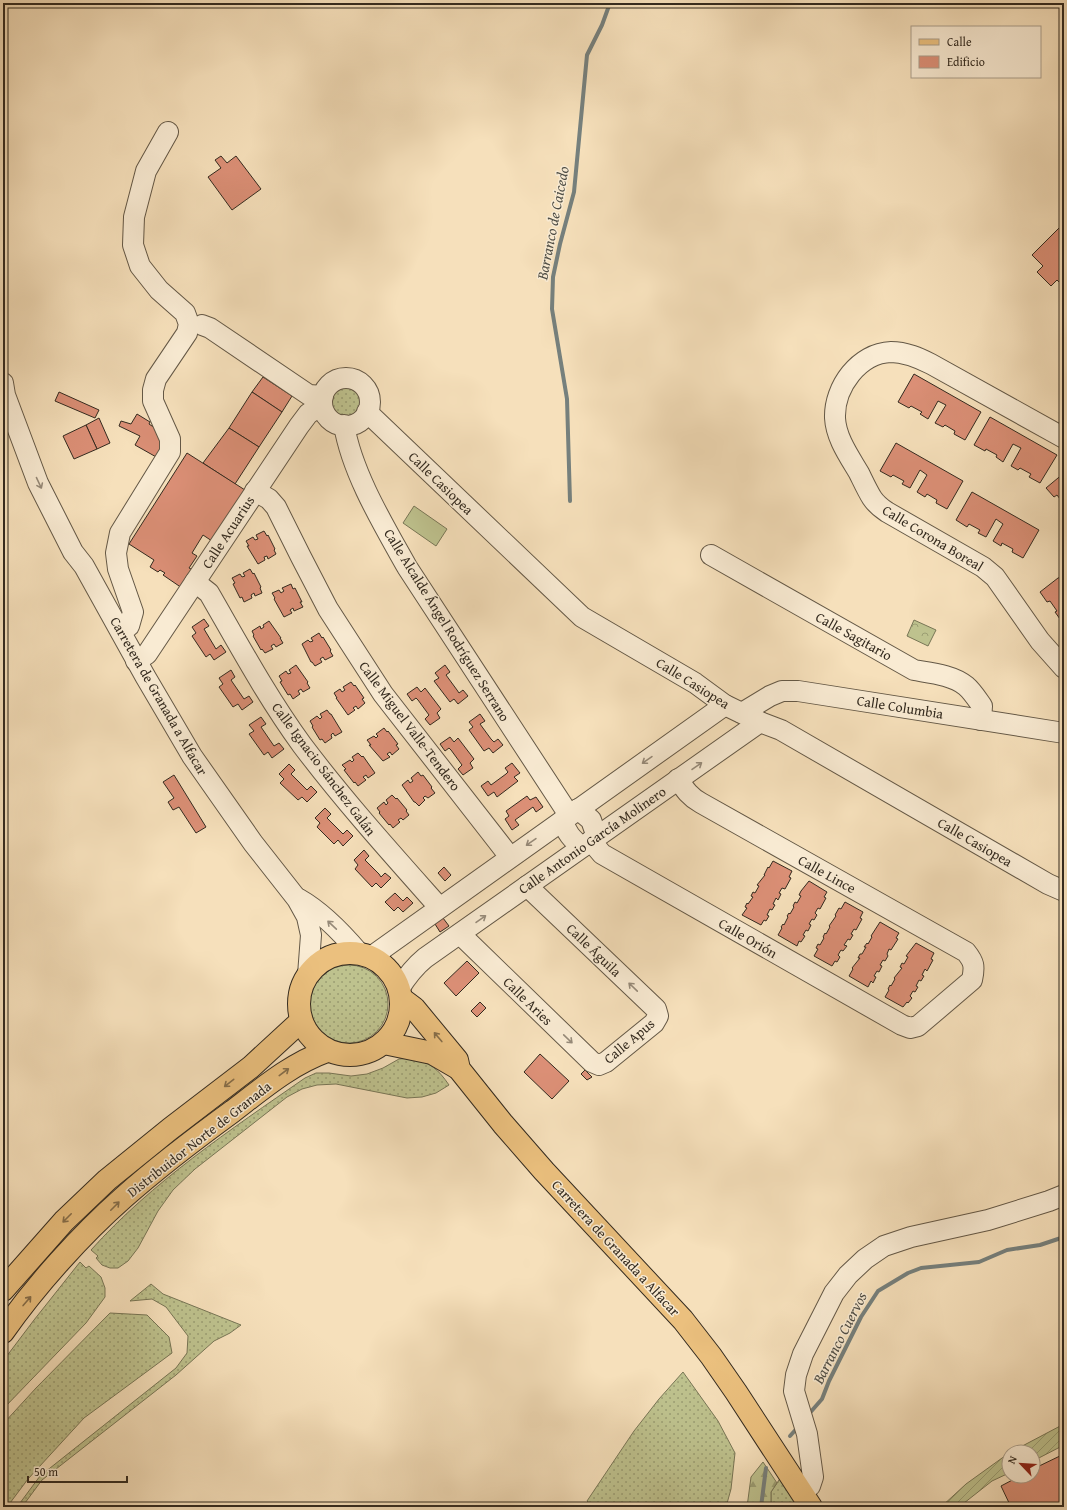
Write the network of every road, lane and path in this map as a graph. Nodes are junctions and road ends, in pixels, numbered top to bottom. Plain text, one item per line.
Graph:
1 (168, 132) dead end
2 (202, 325) dead end
3 (3, 382) edge
4 (322, 400) junction
5 (367, 412) junction
6 (344, 425) junction
7 (1064, 438) edge
8 (255, 491) junction
9 (711, 555) dead end
10 (195, 582) junction
11 (121, 631) junction
12 (136, 660) junction
13 (1064, 668) edge
14 (725, 705) junction
15 (751, 718) junction
16 (981, 720) junction
17 (1064, 733) edge
18 (678, 779) junction
19 (570, 815) junction
20 (590, 842) junction
21 (510, 857) junction
22 (528, 886) junction
23 (1064, 891) edge
24 (297, 898) junction
25 (439, 907) junction
26 (406, 931) junction
27 (460, 934) junction
28 (365, 955) junction
29 (425, 958) junction
30 (308, 975) junction
31 (401, 994) junction
32 (658, 1016) joint
33 (301, 1021) junction
34 (910, 1028) joint
35 (384, 1044) junction
36 (327, 1051) junction
37 (599, 1065) joint
38 (459, 1069) junction
39 (1064, 1195) edge
40 (3, 1290) edge
41 (3, 1332) edge
42 (806, 1500) edge

1 - 11 street
2 - 4 street
3 - 11 street, Carretera de Granada a Alfacar
4 - 5 street
4 - 6 street
4 - 8 street, Calle Acuarius
5 - 6 street
5 - 14 street, Calle Casiopea
6 - 19 street, Calle Alcalde Ángel Rodríguez Serrano
7 - 13 street, Calle Corona Boreal
8 - 10 street, Calle Acuarius
8 - 21 street, Calle Miguel Valle-Tendero
9 - 16 street, Calle Sagitario
10 - 12 street, Calle Acuarius
10 - 25 street, Calle Ignacio Sánchez Galán
11 - 12 street, Carretera de Granada a Alfacar
12 - 24 street, Carretera de Granada a Alfacar
14 - 15 street, Calle Casiopea
14 -> 19 street
15 - 16 street, Calle Columbia
18 -> 15 street, Calle Antonio García Molinero
15 - 23 street, Calle Casiopea
16 - 17 street, Calle Columbia
18 - 20 street, Calle Antonio García Molinero
18 - 34 street, Calle Lince
19 - 20 street
19 - 20 street, Calle Orión
19 -> 21 street
20 - 22 street, Calle Antonio García Molinero
20 - 34 street, Calle Orión
21 - 25 street
27 -> 22 street, Calle Antonio García Molinero
32 -> 22 street, Calle Águila
28 -> 24 street, Carretera de Granada a Alfacar
24 - 30 street, Carretera de Granada a Alfacar
25 - 26 street
26 - 28 street
26 - 29 street
27 - 29 street, Calle Antonio García Molinero
27 -> 37 street, Calle Aries
28 - 30 main road
28 - 31 main road
29 - 31 street, Calle Antonio García Molinero
30 - 33 main road
31 - 35 main road
38 -> 31 main road, Carretera de Granada a Alfacar
32 - 37 street, Calle Apus
33 - 36 main road
33 -> 40 main road, Distribuidor Norte de Granada
35 - 36 main road
35 - 38 main road, Carretera de Granada a Alfacar
41 -> 36 main road, Distribuidor Norte de Granada
38 - 42 main road, Carretera de Granada a Alfacar
39 - 42 street

